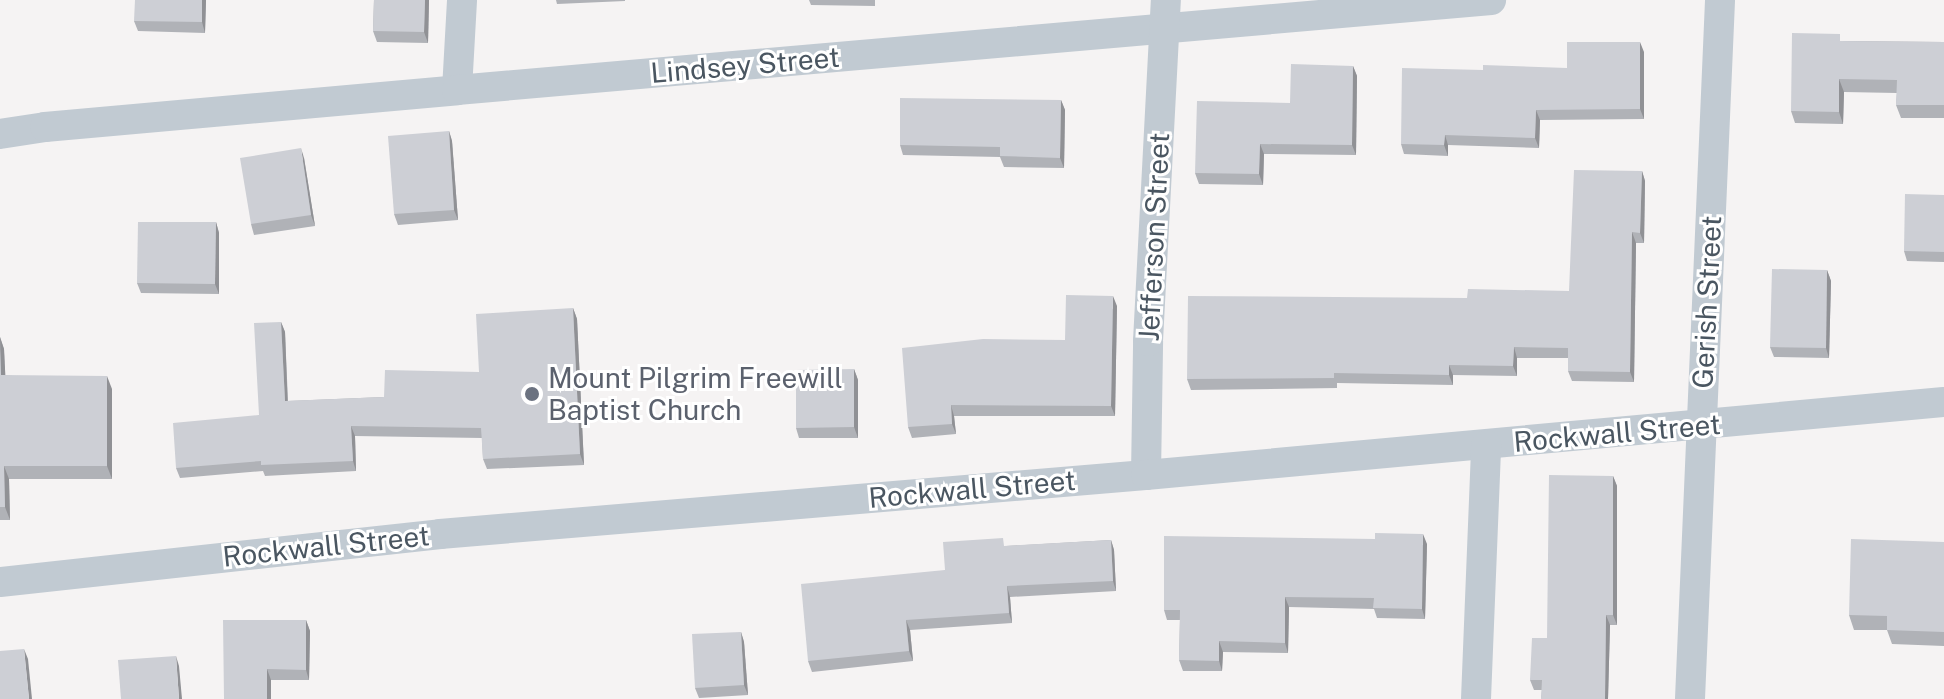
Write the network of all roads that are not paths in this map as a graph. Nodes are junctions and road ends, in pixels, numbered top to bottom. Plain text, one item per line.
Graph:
1 (462, 0) edge
2 (1491, 0) edge
3 (1720, 0) edge
4 (1166, 14) edge
5 (457, 90) junction
6 (0, 134) edge
7 (1944, 402) edge
8 (1701, 426) junction
9 (1486, 445) junction
10 (1146, 475) junction
11 (0, 582) edge
12 (1476, 699) edge
13 (1690, 699) edge

1 - 5 street
2 - 4 street, Lindsey Street
3 - 8 street, Gerish Street
4 - 5 street, Lindsey Street
4 - 10 street, Jefferson Street
5 - 6 street, Lindsey Street
7 - 8 street, Rockwall Street
8 - 9 street, Rockwall Street
8 - 13 street, Gerish Street
9 - 10 street, Rockwall Street
9 - 12 street
10 - 11 street, Rockwall Street

